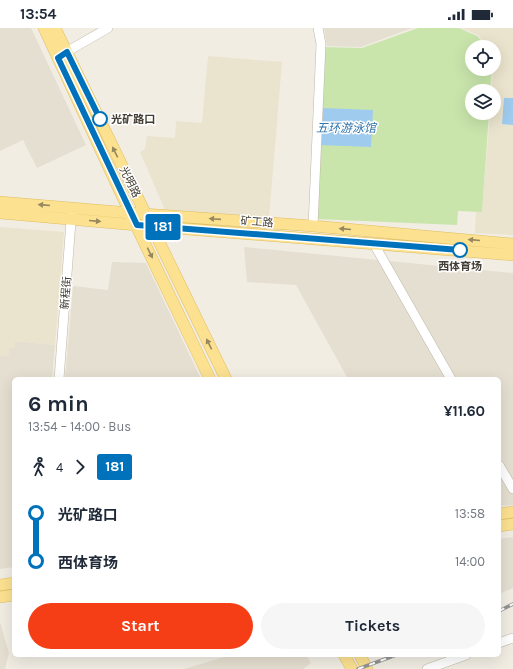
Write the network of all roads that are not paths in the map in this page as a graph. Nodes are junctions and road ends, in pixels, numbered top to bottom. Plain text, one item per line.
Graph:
1 (44, 28) edge
2 (55, 28) edge
3 (108, 28) edge
4 (318, 28) edge
5 (62, 55) junction
6 (0, 202) edge
7 (72, 208) junction
8 (0, 213) edge
9 (130, 213) junction
10 (146, 214) junction
11 (71, 219) junction
12 (137, 225) junction
13 (152, 226) junction
14 (313, 226) junction
15 (374, 244) junction
16 (513, 244) edge
17 (513, 255) edge
18 (59, 377) edge
19 (209, 377) edge
20 (225, 377) edge
21 (450, 377) edge
22 (501, 469) edge
23 (513, 490) edge
24 (513, 512) edge
25 (501, 514) edge
26 (513, 524) edge
27 (501, 526) edge
28 (12, 583) edge
29 (0, 585) edge
30 (12, 595) edge
31 (0, 597) edge
32 (513, 638) edge
33 (501, 642) edge
34 (345, 657) edge
35 (361, 657) edge
36 (460, 657) edge
37 (352, 669) edge
38 (367, 669) edge
39 (427, 669) edge

1 - 5 main road, 光明路
2 - 5 main road, 光明路
3 - 5 street
4 - 14 street
5 - 9 main road, 光明路
10 -> 5 main road, 光明路
7 -> 6 main road, 矿工路
7 - 9 main road, 矿工路
7 - 11 street, 新程街
8 - 11 main road, 矿工路
9 - 10 main road, 矿工路
9 - 12 main road, 光明路
10 - 13 main road, 光明路
14 -> 10 main road, 矿工路
11 -> 12 main road, 矿工路
11 - 18 street, 新程街
12 - 13 main road, 矿工路
12 -> 19 main road, 光明路
13 - 15 main road, 矿工路
20 -> 13 main road, 光明路
16 -> 14 main road, 矿工路
15 - 17 main road, 矿工路
15 - 21 street
22 - 23 street
24 - 25 main road
26 - 27 main road
28 - 29 main road
30 - 31 main road
32 - 33 street
34 - 37 main road
35 - 38 main road
36 - 39 street

